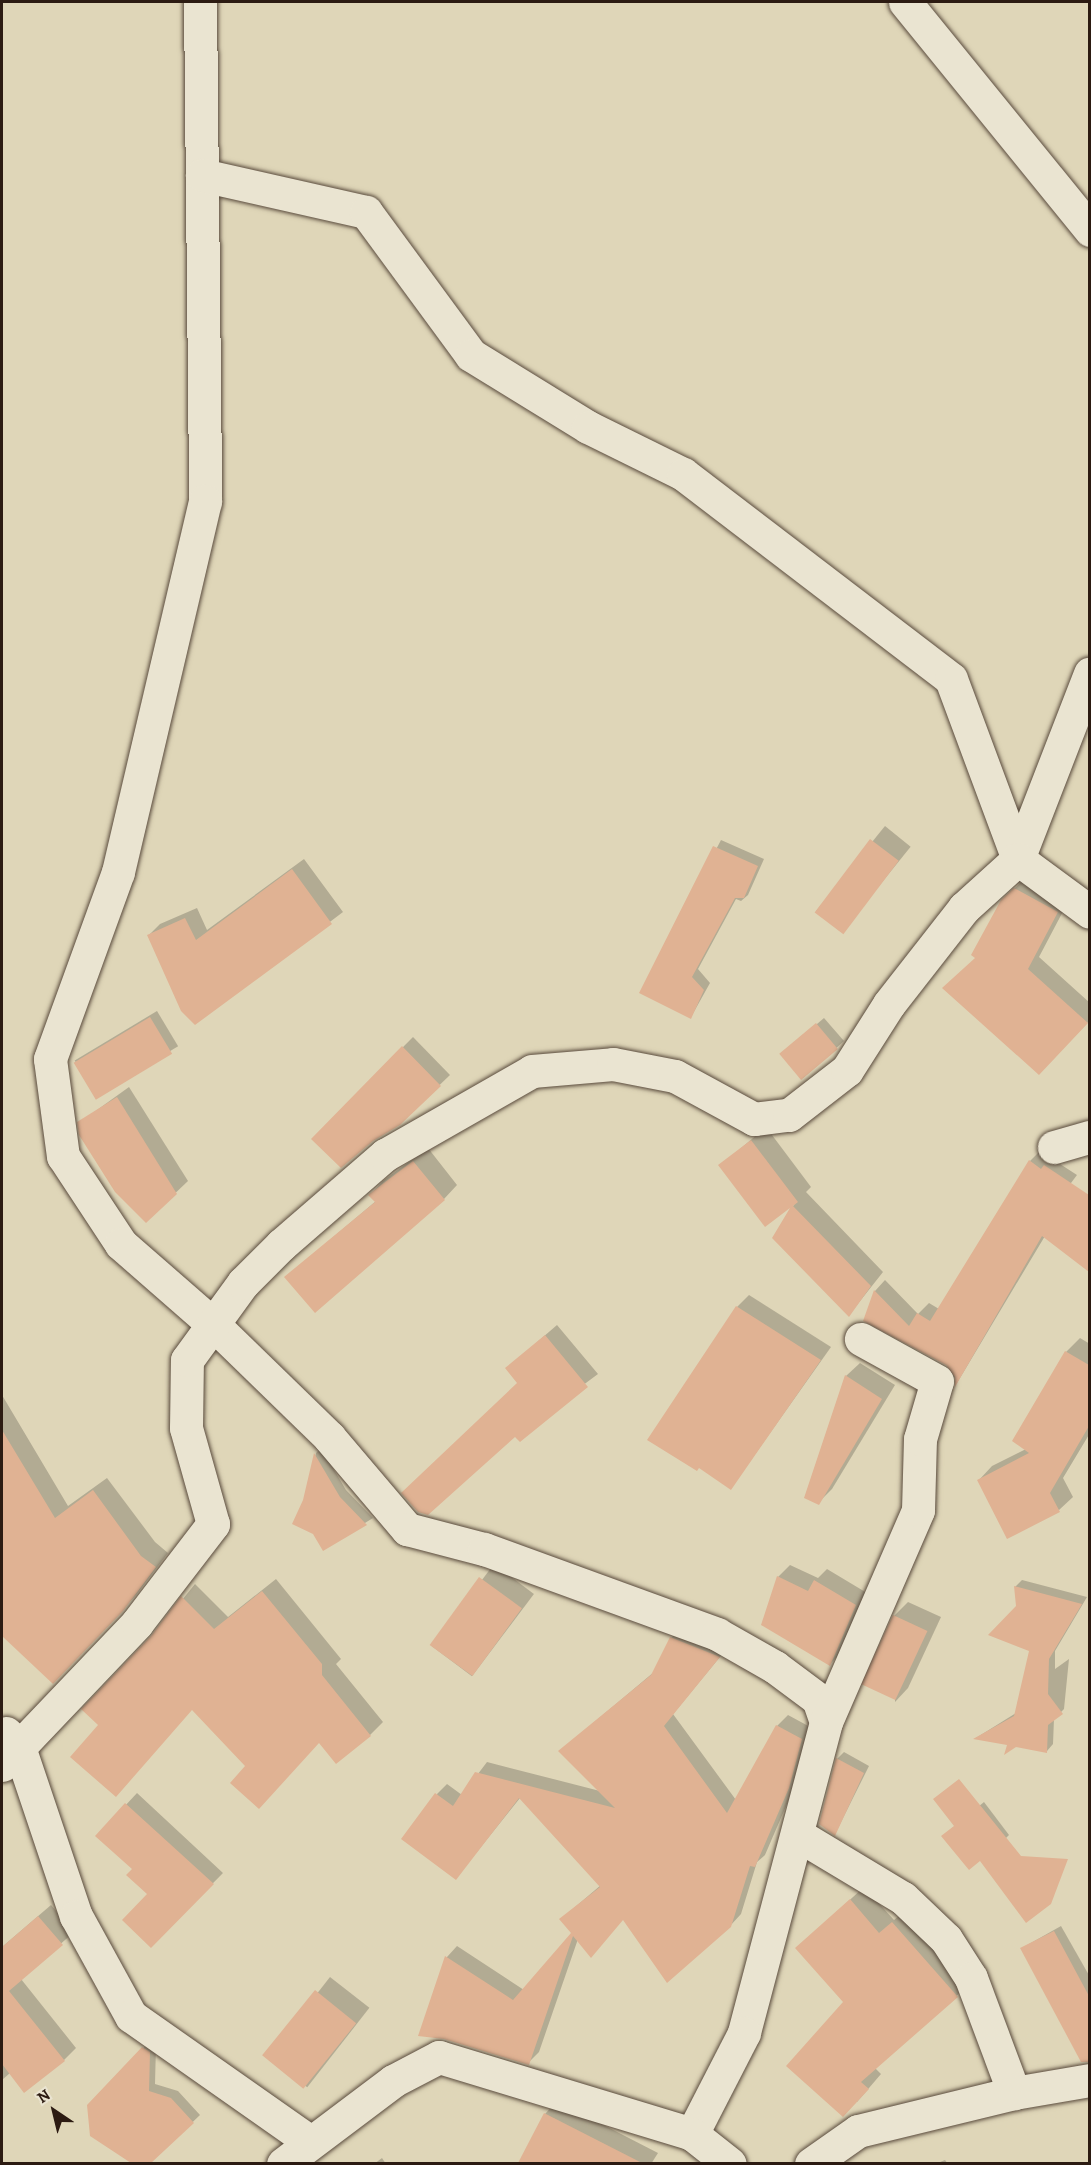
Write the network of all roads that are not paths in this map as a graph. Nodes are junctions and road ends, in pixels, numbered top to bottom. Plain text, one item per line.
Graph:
1 (200, 2) edge
2 (905, 2) edge
3 (202, 175) junction
4 (1089, 230) edge
5 (1089, 673) edge
6 (1018, 859) junction
7 (1089, 912) edge
8 (1089, 1137) edge
9 (1054, 1148) dead end
10 (214, 1325) junction
11 (861, 1339) dead end
12 (826, 1722) junction
13 (7, 1746) edge
14 (798, 1835) junction
15 (1089, 2080) edge
16 (1014, 2093) junction
17 (692, 2134) junction
18 (309, 2141) junction
19 (283, 2163) edge
20 (730, 2163) edge
21 (811, 2163) edge

1 - 3 street
2 - 4 street
3 - 6 street
3 - 10 street
5 - 6 street
6 - 7 street
6 - 10 street
8 - 9 street
10 - 12 street
10 - 13 street
11 - 12 street
12 - 14 street
13 - 18 street
14 - 16 street
14 - 17 street
15 - 16 street
16 - 21 street
17 - 18 street
17 - 20 street
18 - 19 street

